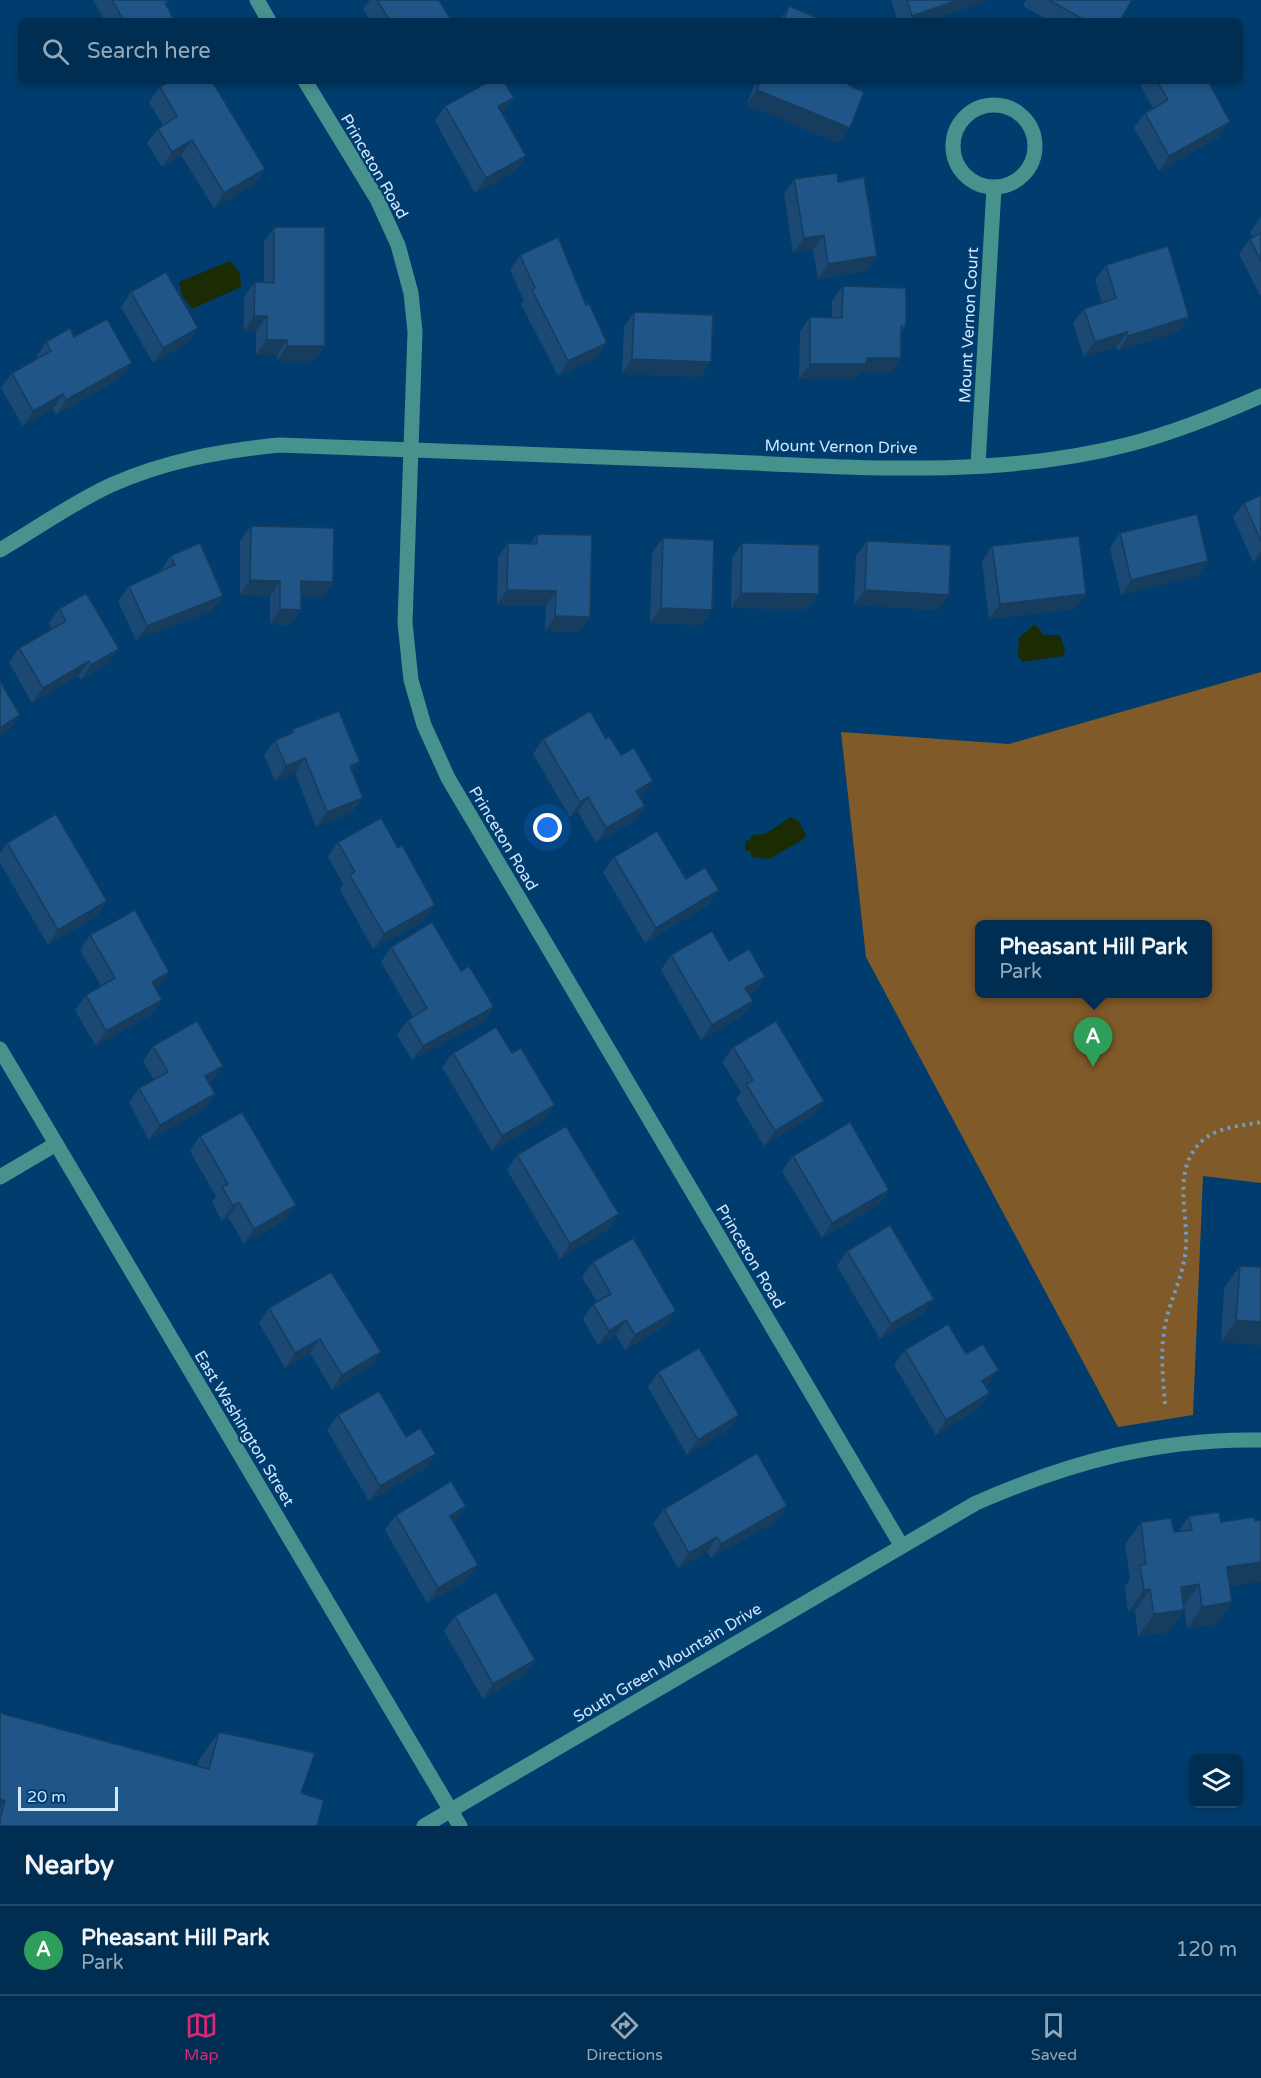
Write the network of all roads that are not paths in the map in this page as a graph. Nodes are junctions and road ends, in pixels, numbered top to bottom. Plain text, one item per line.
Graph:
1 (257, 0) edge
2 (267, 18) edge
3 (307, 84) edge
4 (994, 188) junction
5 (1261, 396) edge
6 (411, 450) junction
7 (978, 465) junction
8 (0, 550) edge
9 (0, 1049) edge
10 (56, 1144) junction
11 (0, 1177) edge
12 (1261, 1440) edge
13 (901, 1545) junction
14 (451, 1811) junction
15 (424, 1826) edge
16 (460, 1826) edge

1 - 2 street
3 - 6 street, Princeton Road
4 - 4 street
4 - 7 street, Mount Vernon Court
5 - 7 street, Mount Vernon Drive
6 - 7 street, Mount Vernon Drive
6 - 8 street, Mount Vernon Drive
6 - 13 street, Princeton Road
9 - 10 street, East Washington Street
10 - 11 street
10 - 14 street, East Washington Street
12 - 13 street, South Green Mountain Drive
13 - 14 street, South Green Mountain Drive
14 - 15 street, South Green Mountain Drive
14 - 16 street, East Washington Street

